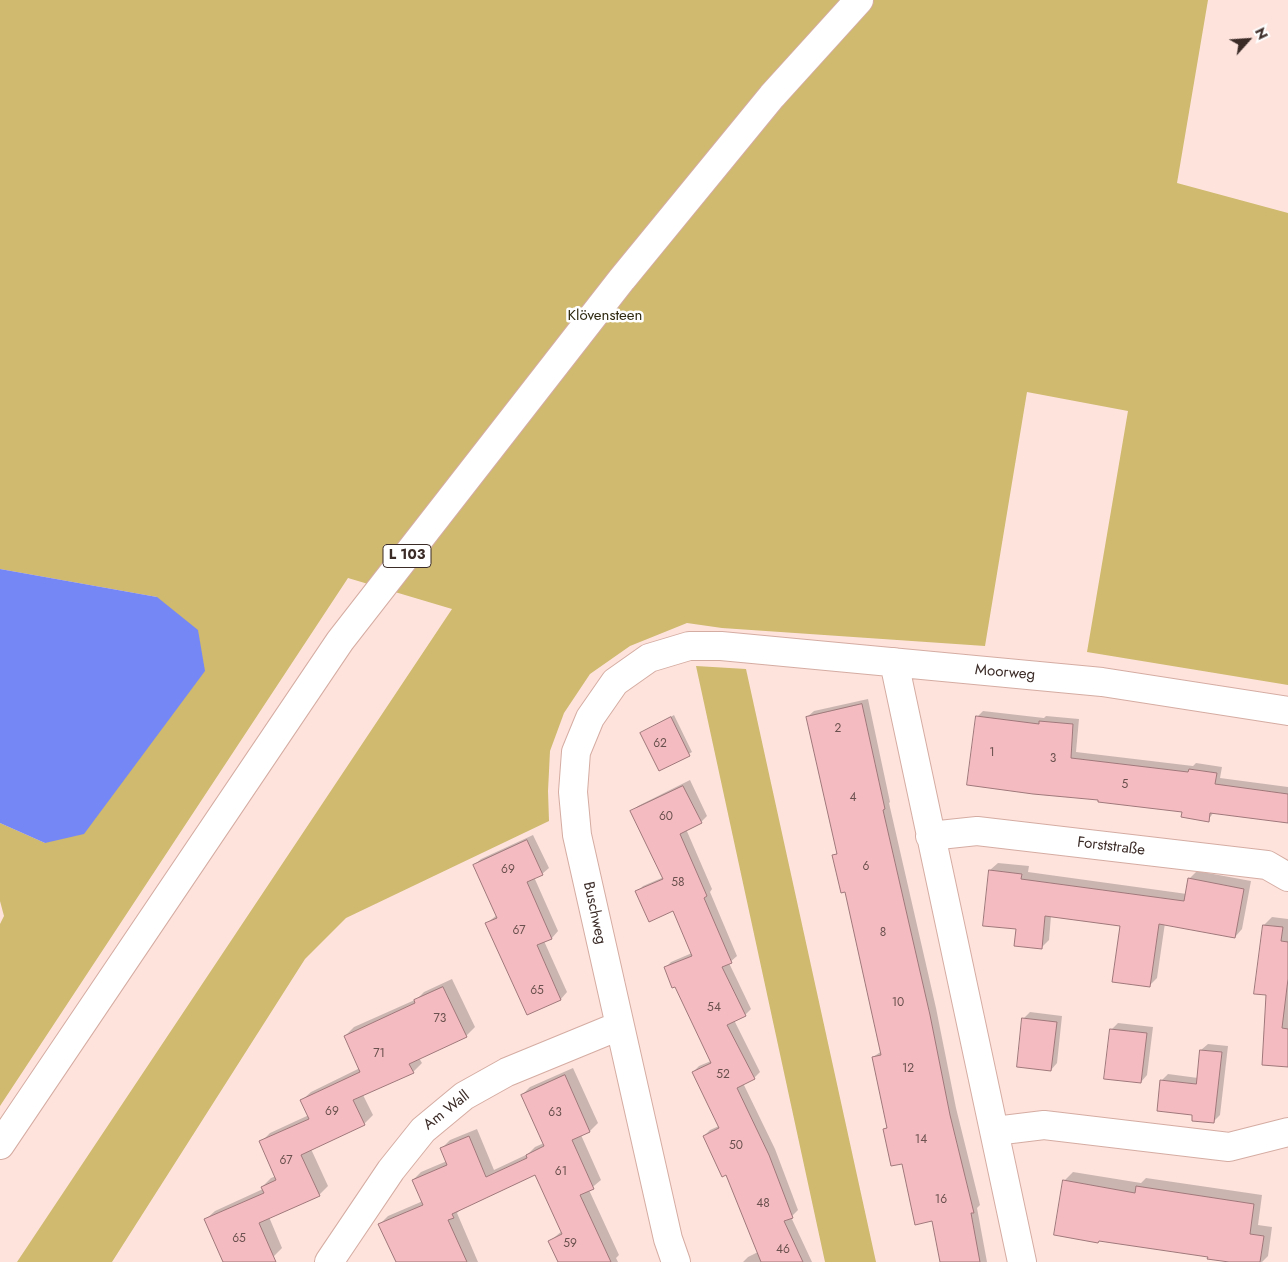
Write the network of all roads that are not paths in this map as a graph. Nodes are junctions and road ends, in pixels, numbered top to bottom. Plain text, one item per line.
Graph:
1 (859, 0) edge
2 (721, 646) joint
3 (894, 662) junction
4 (1288, 711) edge
5 (930, 836) junction
6 (1288, 877) edge
7 (619, 1026) junction
8 (995, 1131) junction
9 (1288, 1132) edge
10 (0, 1145) edge
11 (329, 1262) edge
12 (676, 1262) edge
13 (1022, 1262) edge

1 - 10 street, L 103
2 - 3 street, Moorweg
2 - 7 street, Buschweg
3 - 4 street, Moorweg
3 - 5 street
5 - 6 street, Forststraße
5 - 8 street
7 - 11 street, Am Wall
7 - 12 street, Buschweg
8 - 9 street
8 - 13 street

